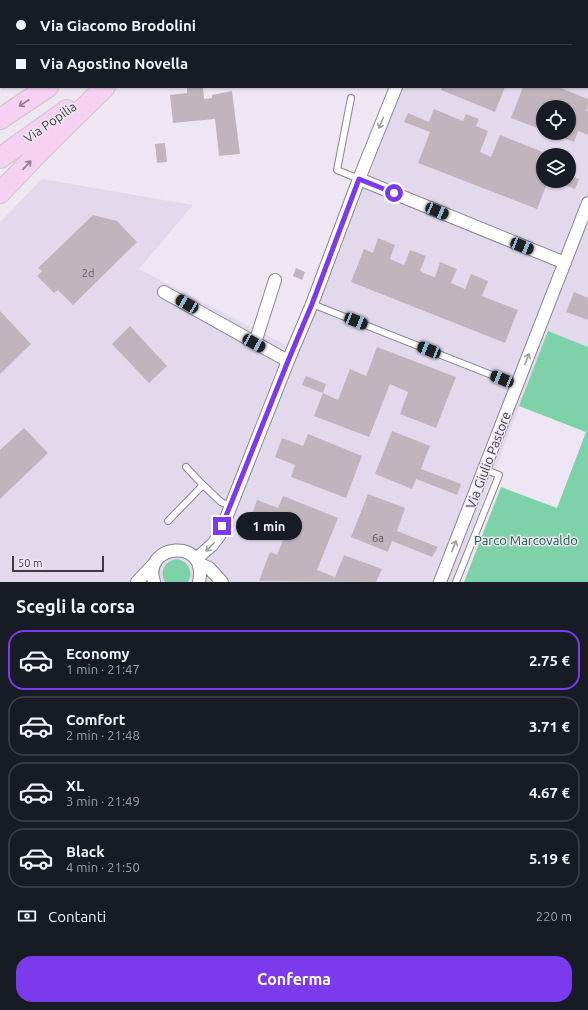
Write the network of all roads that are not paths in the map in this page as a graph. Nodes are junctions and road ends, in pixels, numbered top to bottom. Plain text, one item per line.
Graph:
1 (46, 88) edge
2 (99, 88) edge
3 (104, 88) edge
4 (396, 88) edge
5 (351, 98) dead end
6 (0, 119) edge
7 (0, 158) edge
8 (359, 179) junction
9 (0, 193) edge
10 (588, 203) edge
11 (565, 263) junction
12 (275, 280) dead end
13 (164, 292) dead end
14 (312, 304) junction
15 (254, 343) junction
16 (288, 361) junction
17 (517, 385) junction
18 (186, 468) dead end
19 (484, 469) junction
20 (203, 484) junction
21 (230, 506) junction
22 (168, 521) dead end
23 (197, 561) junction
24 (155, 563) junction
25 (137, 582) edge
26 (154, 582) edge
27 (199, 582) edge
28 (222, 582) edge
29 (440, 582) edge
30 (456, 582) edge

1 -> 6 main road
2 - 7 main road, Via Popilia
9 -> 3 main road
4 -> 8 street
5 - 8 lane
8 - 11 street
8 - 14 street
10 - 11 street, Via Giulio Pastore
17 -> 11 street, Via Giulio Pastore
12 - 15 street
13 - 15 street
14 - 16 street
14 - 17 lane
15 - 16 street
16 - 21 street
17 - 19 street, Via Giulio Pastore
18 - 20 lane
29 -> 19 street, Via Giulio Pastore
19 - 30 lane
20 - 21 lane
20 - 22 lane
21 -> 23 street
23 - 24 street
23 - 27 street
23 - 28 street
24 - 25 street
24 - 26 street

